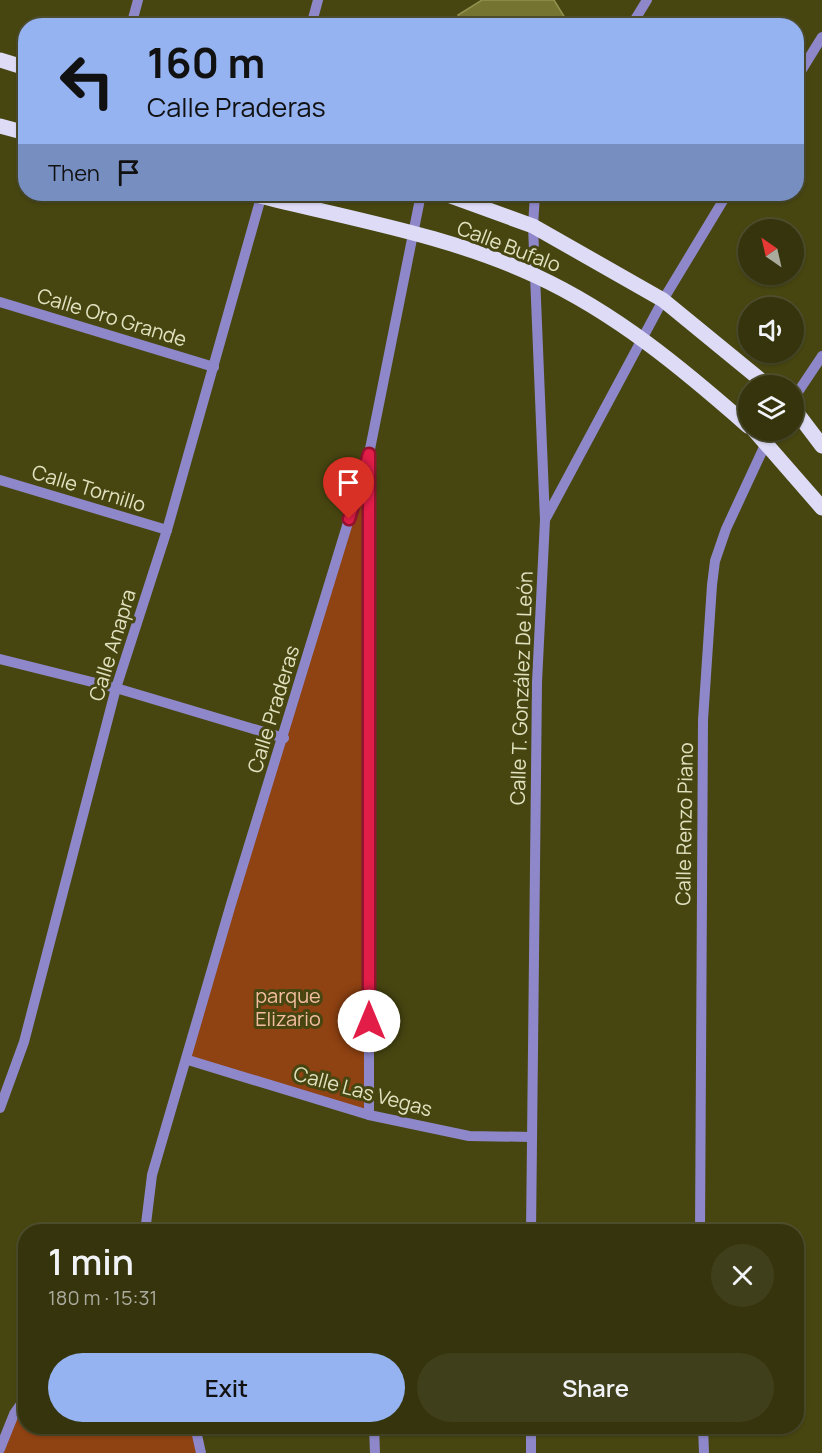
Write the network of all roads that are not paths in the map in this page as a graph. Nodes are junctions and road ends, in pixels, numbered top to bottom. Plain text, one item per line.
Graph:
1 (138, 0) edge
2 (318, 0) edge
3 (647, 0) edge
4 (133, 18) edge
5 (313, 18) edge
6 (636, 18) edge
7 (822, 37) edge
8 (0, 60) edge
9 (18, 66) edge
10 (804, 66) edge
11 (0, 126) edge
12 (18, 131) edge
13 (256, 201) edge
14 (284, 201) edge
15 (419, 201) edge
16 (464, 201) edge
17 (535, 201) edge
18 (723, 201) edge
19 (533, 226) junction
20 (411, 235) junction
21 (535, 275) junction
22 (663, 300) junction
23 (0, 302) edge
24 (643, 338) junction
25 (822, 356) edge
26 (214, 367) junction
27 (755, 375) edge
28 (804, 383) edge
29 (738, 418) edge
30 (804, 422) edge
31 (761, 441) edge
32 (769, 441) edge
33 (822, 446) edge
34 (369, 454) junction
35 (0, 480) edge
36 (822, 508) edge
37 (545, 520) junction
38 (167, 530) junction
39 (0, 659) edge
40 (116, 688) junction
41 (284, 738) junction
42 (188, 1060) junction
43 (0, 1108) edge
44 (369, 1115) junction
45 (532, 1137) junction
46 (146, 1224) edge
47 (531, 1224) edge
48 (700, 1224) edge
49 (18, 1408) edge
50 (197, 1434) edge
51 (374, 1434) edge
52 (531, 1434) edge
53 (703, 1434) edge
54 (0, 1449) edge
55 (201, 1453) edge
56 (375, 1453) edge
57 (531, 1453) edge
58 (704, 1453) edge

1 - 4 street
2 - 5 street
3 - 6 street
7 - 10 street
8 - 9 main road
11 - 12 main road
13 - 26 street, Calle Anapra
14 - 20 main road, Calle Bufalo
15 - 20 street, Calle Praderas
16 - 19 main road, Calle Bufalo
17 - 19 street
18 - 22 street, Calle T. González De León
19 - 21 street
19 - 22 main road, Calle Bufalo
20 - 21 main road, Calle Bufalo
20 - 34 street, Calle Praderas
21 - 24 main road, Calle Bufalo
21 - 37 street
22 - 24 street, Calle T. González De León
22 - 27 main road, Calle Bufalo
23 - 26 street, Calle Oro Grande
24 - 29 main road, Calle Bufalo
24 - 37 street, Calle T. González De León
25 - 28 street
26 - 38 street, Calle Anapra
30 - 33 main road
31 - 48 street, Calle Renzo Piano
32 - 36 main road
34 - 41 street, Calle Praderas
34 - 44 street
35 - 38 street, Calle Tornillo
37 - 45 street, Calle T. González De León
38 - 40 street, Calle Anapra
39 - 40 street
40 - 41 street
40 - 43 street, Calle Anapra
41 - 42 street, Calle Praderas
42 - 44 street, Calle Las Vegas
42 - 46 street, Calle Praderas
44 - 45 street, Calle Las Vegas
45 - 47 street, Calle T. González De León
49 - 54 street
50 - 55 street
51 - 56 street
52 - 57 street
53 - 58 street

